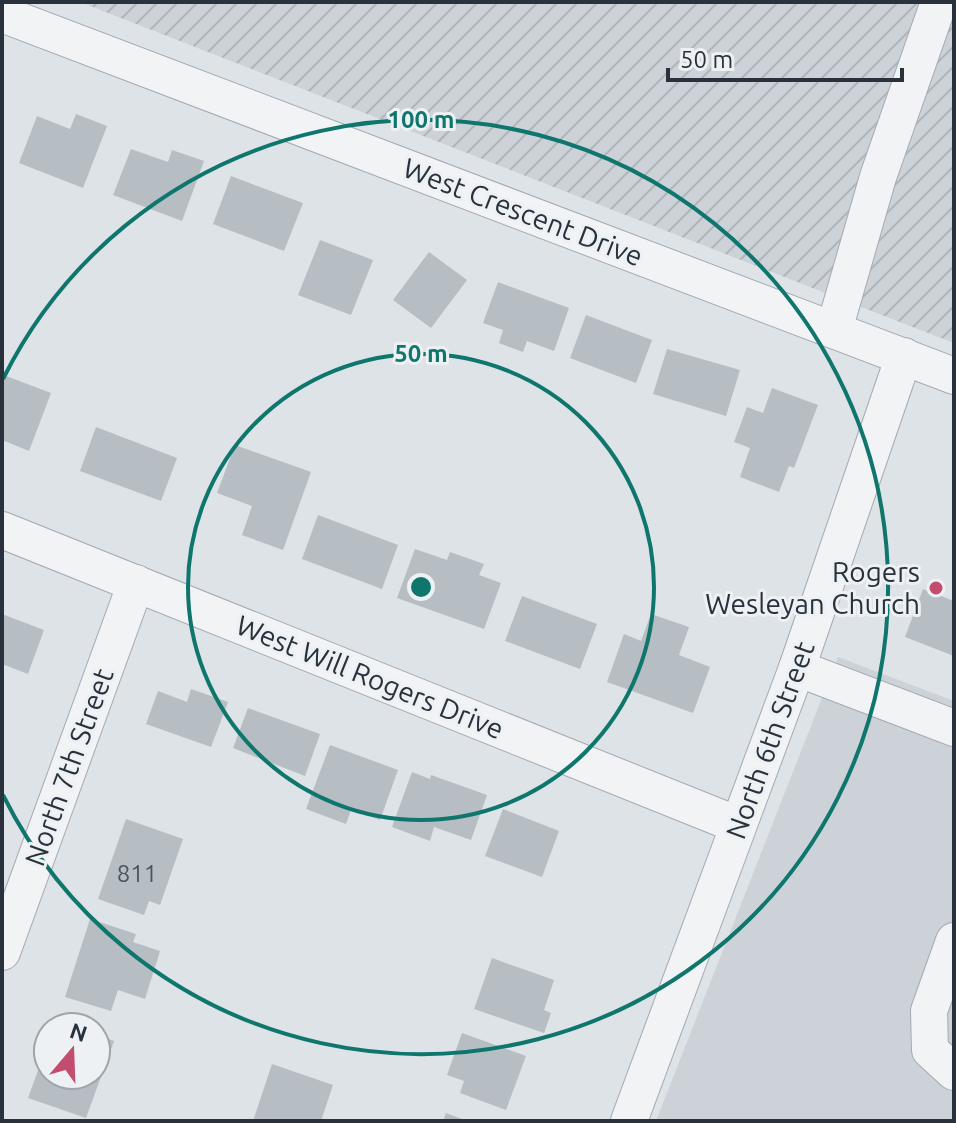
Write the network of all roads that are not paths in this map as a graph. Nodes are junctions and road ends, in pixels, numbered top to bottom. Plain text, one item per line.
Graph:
1 (939, 2) edge
2 (2, 14) edge
3 (834, 330) junction
4 (904, 356) junction
5 (954, 376) edge
6 (2, 530) edge
7 (136, 583) junction
8 (797, 668) junction
9 (954, 728) edge
10 (738, 825) junction
11 (954, 941) edge
12 (2, 952) edge
13 (954, 1072) edge
14 (629, 1121) edge

1 - 3 street
2 - 3 street, West Crescent Drive
3 - 4 street, West Crescent Drive
4 - 5 street, West Crescent Drive
4 - 8 street, North 6th Street
6 - 7 street, West Will Rogers Drive
7 - 10 street, West Will Rogers Drive
7 - 12 street, North 7th Street
8 - 9 street
8 - 10 street, North 6th Street
10 - 14 street, North 6th Street
11 - 13 street

